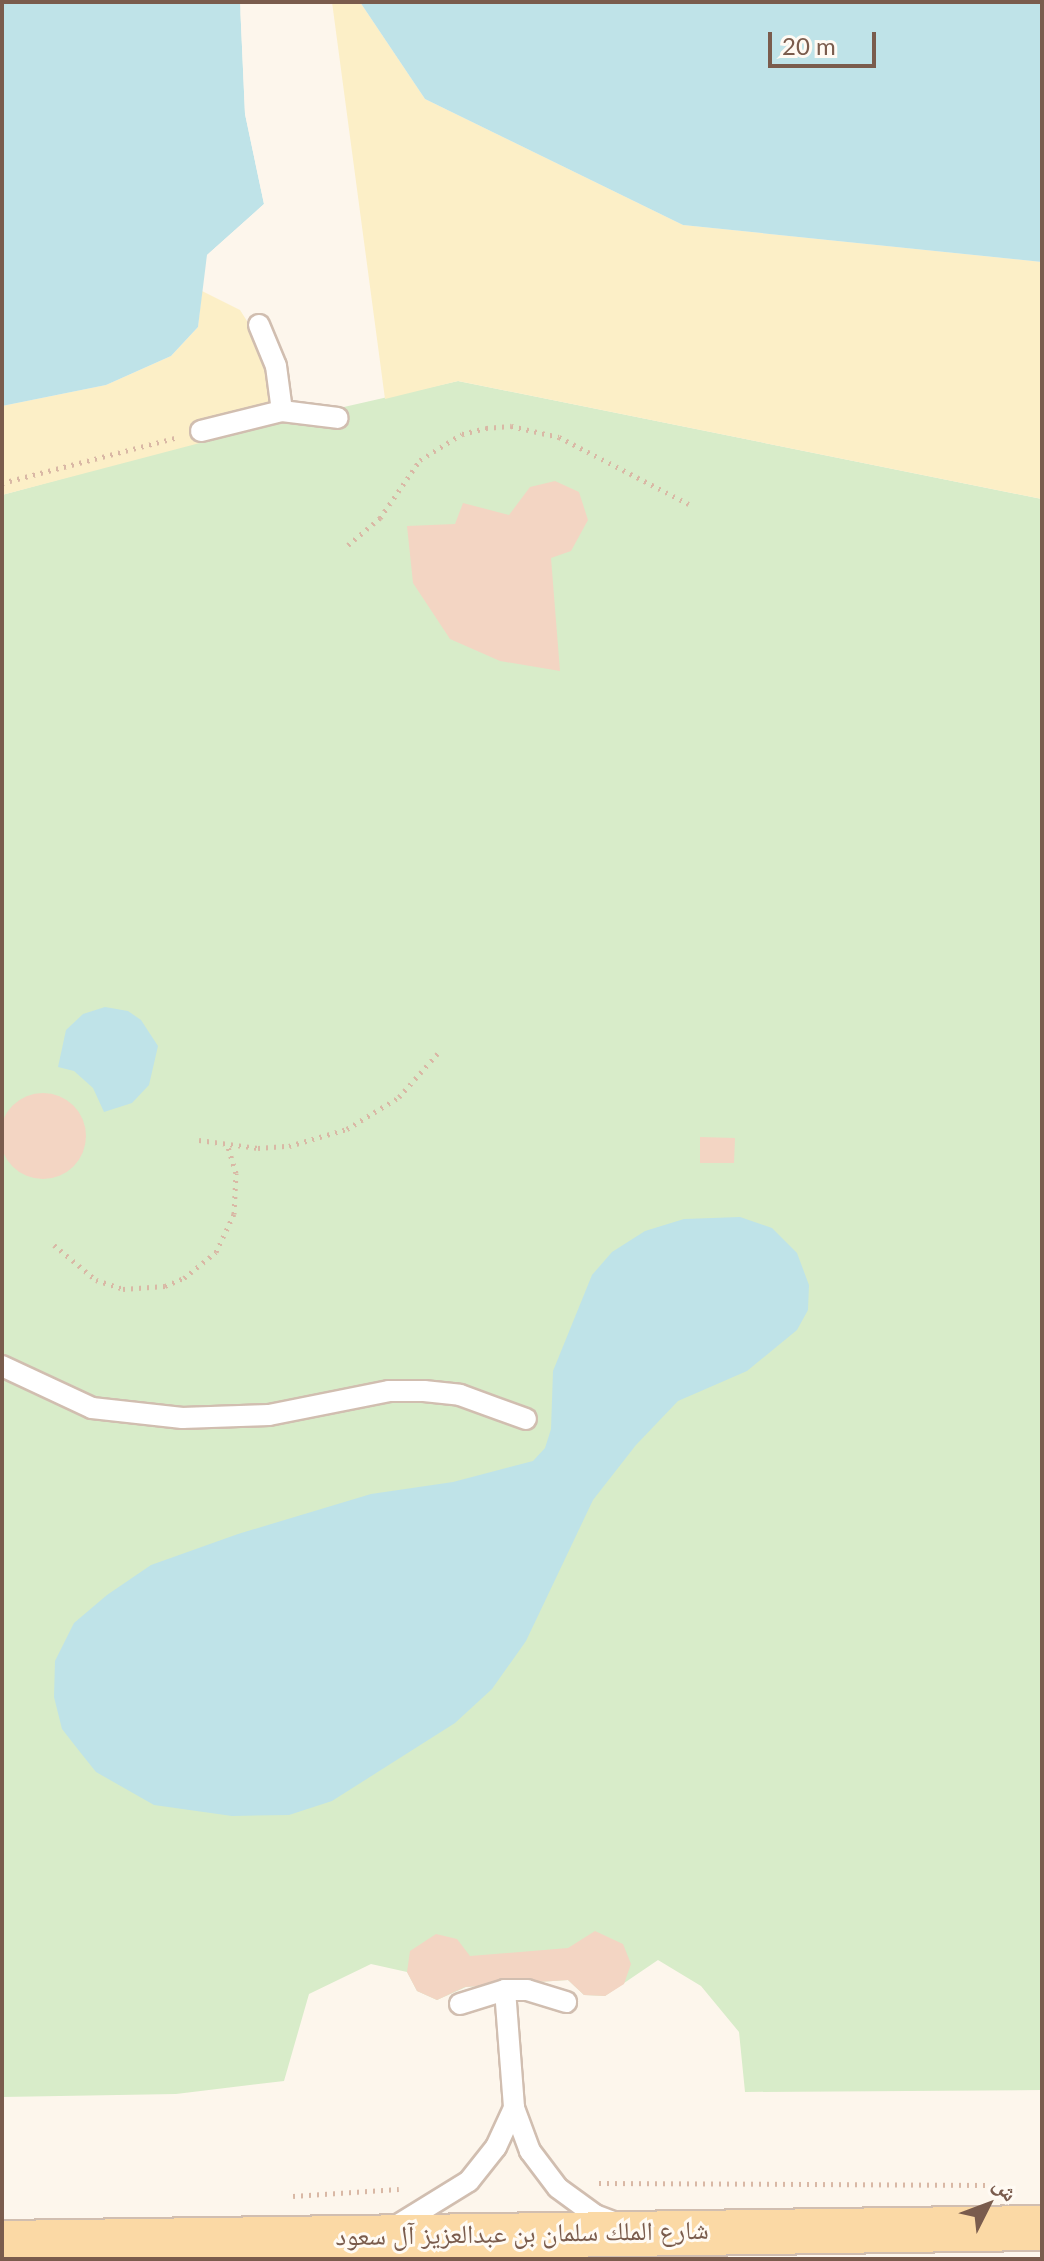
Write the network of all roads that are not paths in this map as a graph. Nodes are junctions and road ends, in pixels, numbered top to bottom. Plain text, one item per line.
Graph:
1 (259, 325) dead end
2 (282, 411) junction
3 (338, 418) dead end
4 (201, 431) road end
5 (2, 1366) edge
6 (526, 1419) dead end
7 (505, 1990) junction
8 (566, 2002) dead end
9 (460, 2004) dead end
10 (514, 2108) junction
11 (1042, 2228) edge
12 (639, 2231) junction
13 (379, 2235) junction
14 (2, 2243) edge

1 - 2 lane
2 - 3 lane
2 - 4 lane
5 - 6 lane
7 - 8 lane
7 - 9 lane
7 - 10 lane
10 - 12 lane
10 - 13 lane
11 - 12 main road, شارع الملك سلمان بن عبدالعزيز آل سعود
12 - 13 main road, شارع الملك سلمان بن عبدالعزيز آل سعود
13 - 14 main road, شارع الملك سلمان بن عبدالعزيز آل سعود

